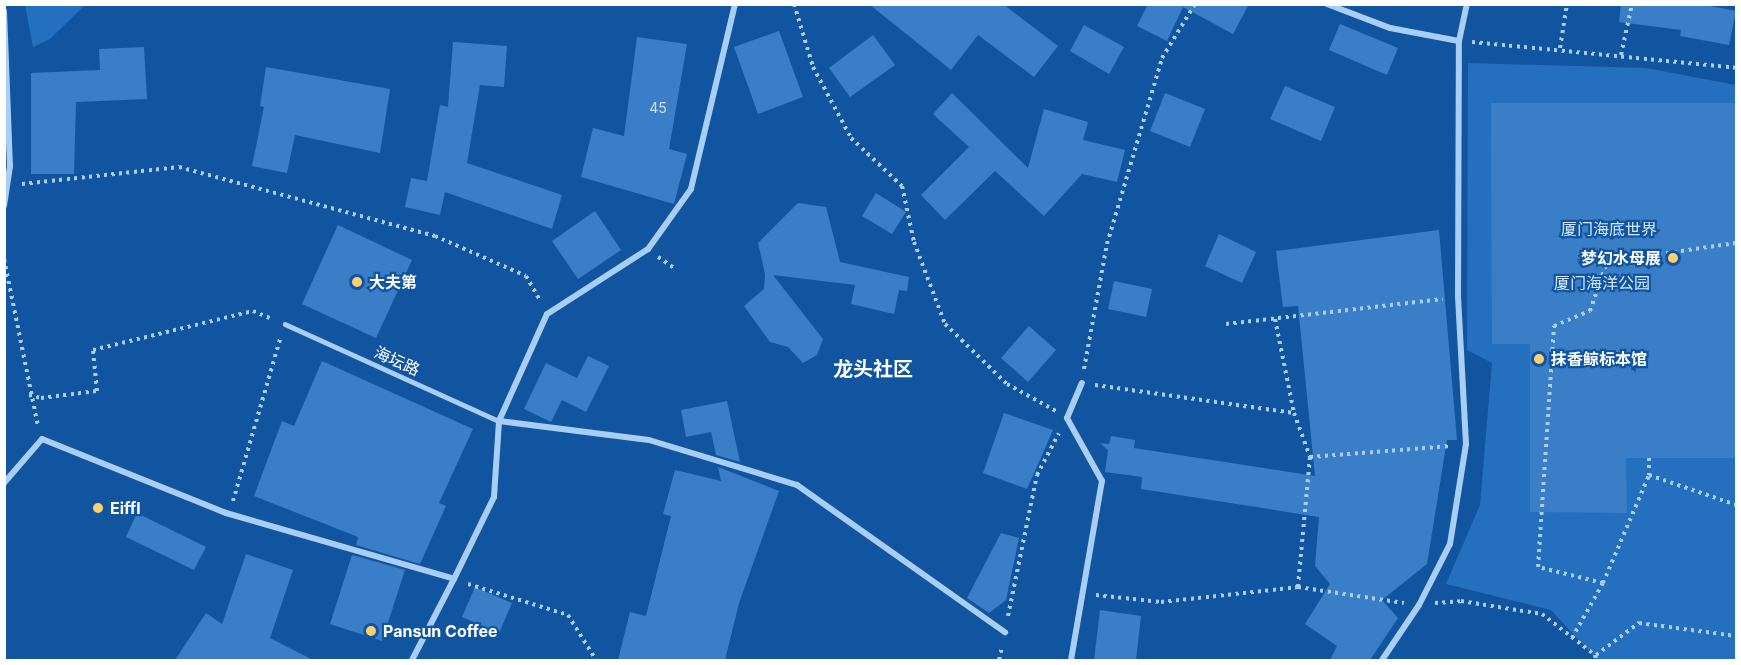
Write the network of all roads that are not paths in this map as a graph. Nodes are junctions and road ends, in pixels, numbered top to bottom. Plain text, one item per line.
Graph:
1 (735, 4) edge
2 (1327, 4) edge
3 (1467, 4) edge
4 (4, 11) edge
5 (1459, 41) junction
6 (4, 206) edge
7 (285, 324) road end
8 (1082, 383) road end
9 (499, 421) junction
10 (4, 483) edge
11 (454, 579) junction
12 (1005, 632) road end
13 (412, 660) edge
14 (1071, 660) edge
15 (1382, 660) edge

1 - 9 street
2 - 5 street
3 - 5 street
4 - 6 street
5 - 15 street
7 - 9 lane, 海坛路
8 - 14 street
9 - 11 street
9 - 12 street
10 - 11 street
11 - 13 street

